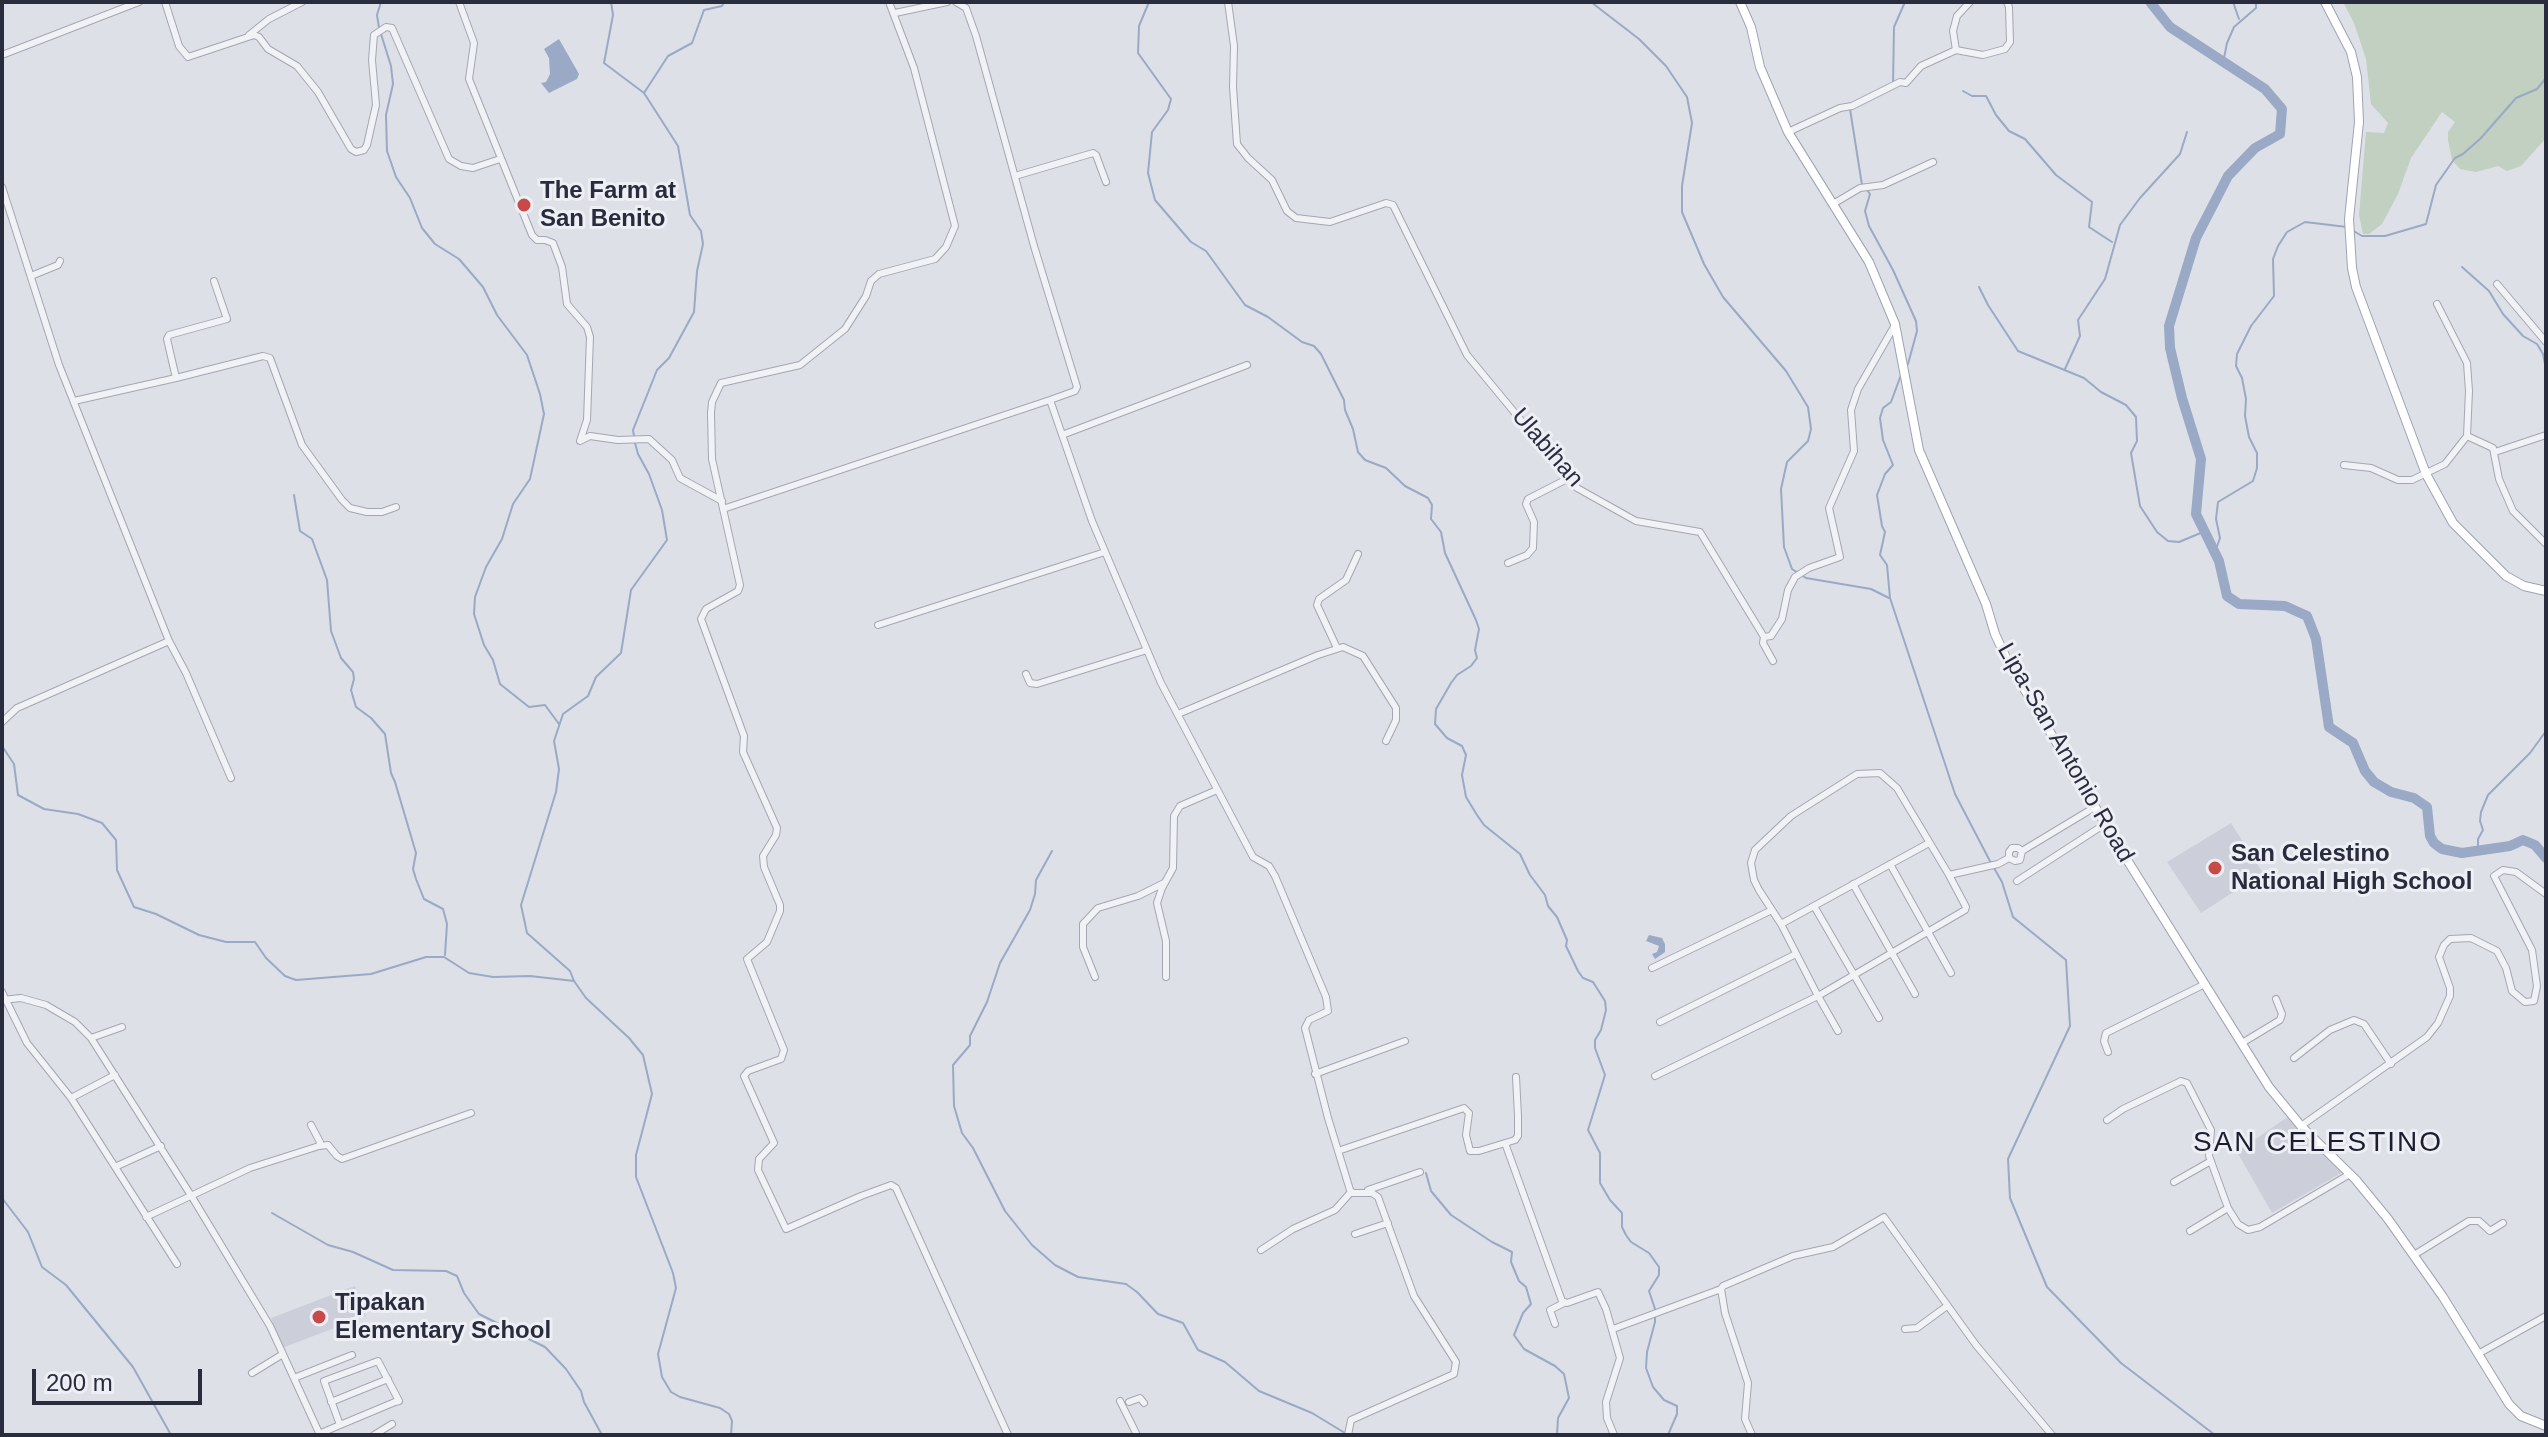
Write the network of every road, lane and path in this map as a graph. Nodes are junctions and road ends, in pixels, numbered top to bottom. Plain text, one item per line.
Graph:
1 (139, 2) edge
2 (302, 2) edge
3 (459, 2) edge
4 (889, 2) edge
5 (947, 2) edge
6 (956, 2) edge
7 (1228, 2) edge
8 (1740, 2) edge
9 (1970, 2) edge
10 (2007, 2) edge
11 (2325, 2) edge
12 (166, 3) edge
13 (895, 13) junction
14 (246, 37) junction
15 (1956, 50) junction
16 (2, 55) edge
17 (1788, 132) junction
18 (500, 159) junction
19 (1933, 162) dead end
20 (1015, 176) junction
21 (1106, 182) dead end
22 (2, 187) edge
23 (1833, 204) junction
24 (60, 261) dead end
25 (31, 276) junction
26 (214, 281) dead end
27 (2497, 284) dead end
28 (2437, 304) dead end
29 (1895, 324) junction
30 (2546, 342) edge
31 (1247, 365) dead end
32 (176, 378) junction
33 (1050, 400) junction
34 (74, 401) junction
35 (1062, 435) junction
36 (2546, 435) edge
37 (2467, 436) junction
38 (2495, 452) junction
39 (2344, 465) dead end
40 (2426, 474) junction
41 (1569, 478) junction
42 (722, 505) junction
43 (396, 507) dead end
44 (2546, 544) edge
45 (1105, 552) junction
46 (1358, 554) dead end
47 (1508, 563) dead end
48 (2546, 591) edge
49 (878, 625) dead end
50 (1764, 637) junction
51 (169, 641) junction
52 (1337, 648) junction
53 (1147, 650) junction
54 (1773, 661) dead end
55 (1026, 674) dead end
56 (1178, 714) junction
57 (2, 722) edge
58 (1386, 741) dead end
59 (231, 778) dead end
60 (1217, 790) junction
61 (2095, 807) junction
62 (2105, 824) junction
63 (1929, 843) junction
64 (1890, 864) junction
65 (1949, 875) junction
66 (2017, 881) dead end
67 (1164, 883) junction
68 (1853, 884) junction
69 (2546, 894) edge
70 (1814, 906) junction
71 (1772, 910) junction
72 (1781, 924) junction
73 (1928, 932) junction
74 (1892, 953) junction
75 (1796, 954) junction
76 (1652, 968) dead end
77 (1951, 973) dead end
78 (1855, 975) junction
79 (1095, 977) dead end
80 (1166, 977) dead end
81 (2205, 984) junction
82 (1915, 994) dead end
83 (1818, 996) junction
84 (3, 997) edge
85 (2276, 999) dead end
86 (1879, 1018) dead end
87 (1660, 1022) dead end
88 (122, 1027) dead end
89 (1838, 1031) dead end
90 (91, 1038) junction
91 (1405, 1041) dead end
92 (2242, 1043) junction
93 (2108, 1052) dead end
94 (2294, 1058) dead end
95 (2391, 1064) junction
96 (1315, 1074) junction
97 (115, 1075) junction
98 (1655, 1076) dead end
99 (1516, 1077) dead end
100 (71, 1098) junction
101 (471, 1113) dead end
102 (2107, 1120) dead end
103 (311, 1125) dead end
104 (2301, 1126) junction
105 (1505, 1143) junction
106 (161, 1146) junction
107 (319, 1146) junction
108 (1338, 1151) junction
109 (2211, 1161) junction
110 (115, 1167) junction
111 (1420, 1172) dead end
112 (2350, 1174) junction
113 (2174, 1182) dead end
114 (1351, 1192) junction
115 (1365, 1192) junction
116 (192, 1197) junction
117 (2228, 1208) junction
118 (146, 1217) junction
119 (1388, 1223) junction
120 (2503, 1223) dead end
121 (2190, 1231) dead end
122 (1355, 1234) dead end
123 (1261, 1250) dead end
124 (2414, 1255) junction
125 (177, 1264) dead end
126 (1721, 1289) junction
127 (1564, 1303) junction
128 (1947, 1306) junction
129 (2546, 1316) edge
130 (1555, 1324) dead end
131 (1613, 1329) junction
132 (1905, 1329) dead end
133 (283, 1354) junction
134 (2478, 1354) junction
135 (352, 1355) dead end
136 (252, 1373) dead end
137 (294, 1378) junction
138 (388, 1379) junction
139 (331, 1402) junction
140 (1144, 1403) dead end
141 (392, 1424) dead end
142 (340, 1425) junction
143 (2546, 1426) edge
144 (320, 1434) edge
145 (374, 1435) edge
146 (1008, 1435) edge
147 (1137, 1435) edge
148 (1348, 1435) edge
149 (1614, 1435) edge
150 (1752, 1435) edge
151 (2052, 1435) edge

1 - 16 street
2 - 14 street
3 - 18 street
4 - 13 street
5 - 13 street
6 - 20 street
7 - 41 street, Ulabihan
8 - 17 main road, Lipa-San Antonio Road
9 - 15 street
10 - 15 street
11 - 40 main road
12 - 14 street
13 - 42 street
14 - 18 street
15 - 17 street
17 - 23 main road, Lipa-San Antonio Road
18 - 42 street
19 - 23 street
20 - 21 street
20 - 33 street
22 - 25 street
23 - 29 main road, Lipa-San Antonio Road
24 - 25 street
25 - 34 street
26 - 32 street
27 - 30 street
28 - 37 street
29 - 50 street
29 - 61 main road, Lipa-San Antonio Road
31 - 35 street
32 - 34 street
32 - 43 street
33 - 35 street
33 - 42 street
34 - 51 street
35 - 45 street
36 - 38 street
37 - 38 street
37 - 40 street
38 - 44 street
39 - 40 street
40 - 48 main road
41 - 47 street
41 - 50 street, Ulabihan
42 - 146 street
45 - 49 street
45 - 53 street
46 - 52 street
50 - 54 street, Ulabihan
51 - 57 street
51 - 59 street
52 - 56 street
52 - 58 street
53 - 55 street
53 - 56 street
56 - 60 street
60 - 67 street
60 - 96 street
61 - 62 main road, Lipa-San Antonio Road
61 - 65 street
62 - 66 street
62 - 81 main road, Lipa-San Antonio Road
63 - 64 street
63 - 65 street
63 - 71 street
64 - 68 street
64 - 73 street
65 - 73 street
67 - 79 street
67 - 80 street
68 - 70 street
68 - 74 street
69 - 95 street
70 - 72 street
70 - 78 street
71 - 72 street
71 - 76 street
72 - 75 street
73 - 74 street
73 - 77 street
74 - 78 street
74 - 82 street
75 - 83 street
75 - 87 street
78 - 83 street
78 - 86 street
81 - 92 main road, Lipa-San Antonio Road
81 - 93 street
83 - 89 street
83 - 98 street
84 - 90 street
84 - 100 street
85 - 92 street
88 - 90 street
90 - 97 street
91 - 96 street
92 - 104 main road, Lipa-San Antonio Road
94 - 95 street
95 - 104 street
96 - 108 street
97 - 100 street
97 - 106 street
99 - 105 street
100 - 110 street
101 - 107 street
102 - 109 street
103 - 107 street
104 - 112 main road, Lipa-San Antonio Road
105 - 108 street
105 - 127 street
106 - 110 street
106 - 116 street
107 - 116 street
108 - 114 street
109 - 113 street
109 - 117 street
110 - 118 street
111 - 115 street
112 - 117 street
112 - 124 main road, Lipa-San Antonio Road
114 - 115 street
114 - 123 street
115 - 119 street
116 - 118 street
116 - 133 street
117 - 121 street
118 - 125 street
119 - 122 street
119 - 148 street
120 - 124 street
124 - 134 main road, Lipa-San Antonio Road
126 - 128 street
126 - 131 street
126 - 150 street
127 - 130 street
127 - 131 street
128 - 132 street
128 - 151 street
129 - 134 street
131 - 149 street
133 - 136 street
133 - 137 street
134 - 143 main road, Lipa-San Antonio Road
135 - 137 street
137 - 144 street
138 - 139 street
138 - 139 street
138 - 142 street
139 - 142 street
140 - 147 street
141 - 145 street
142 - 144 street

